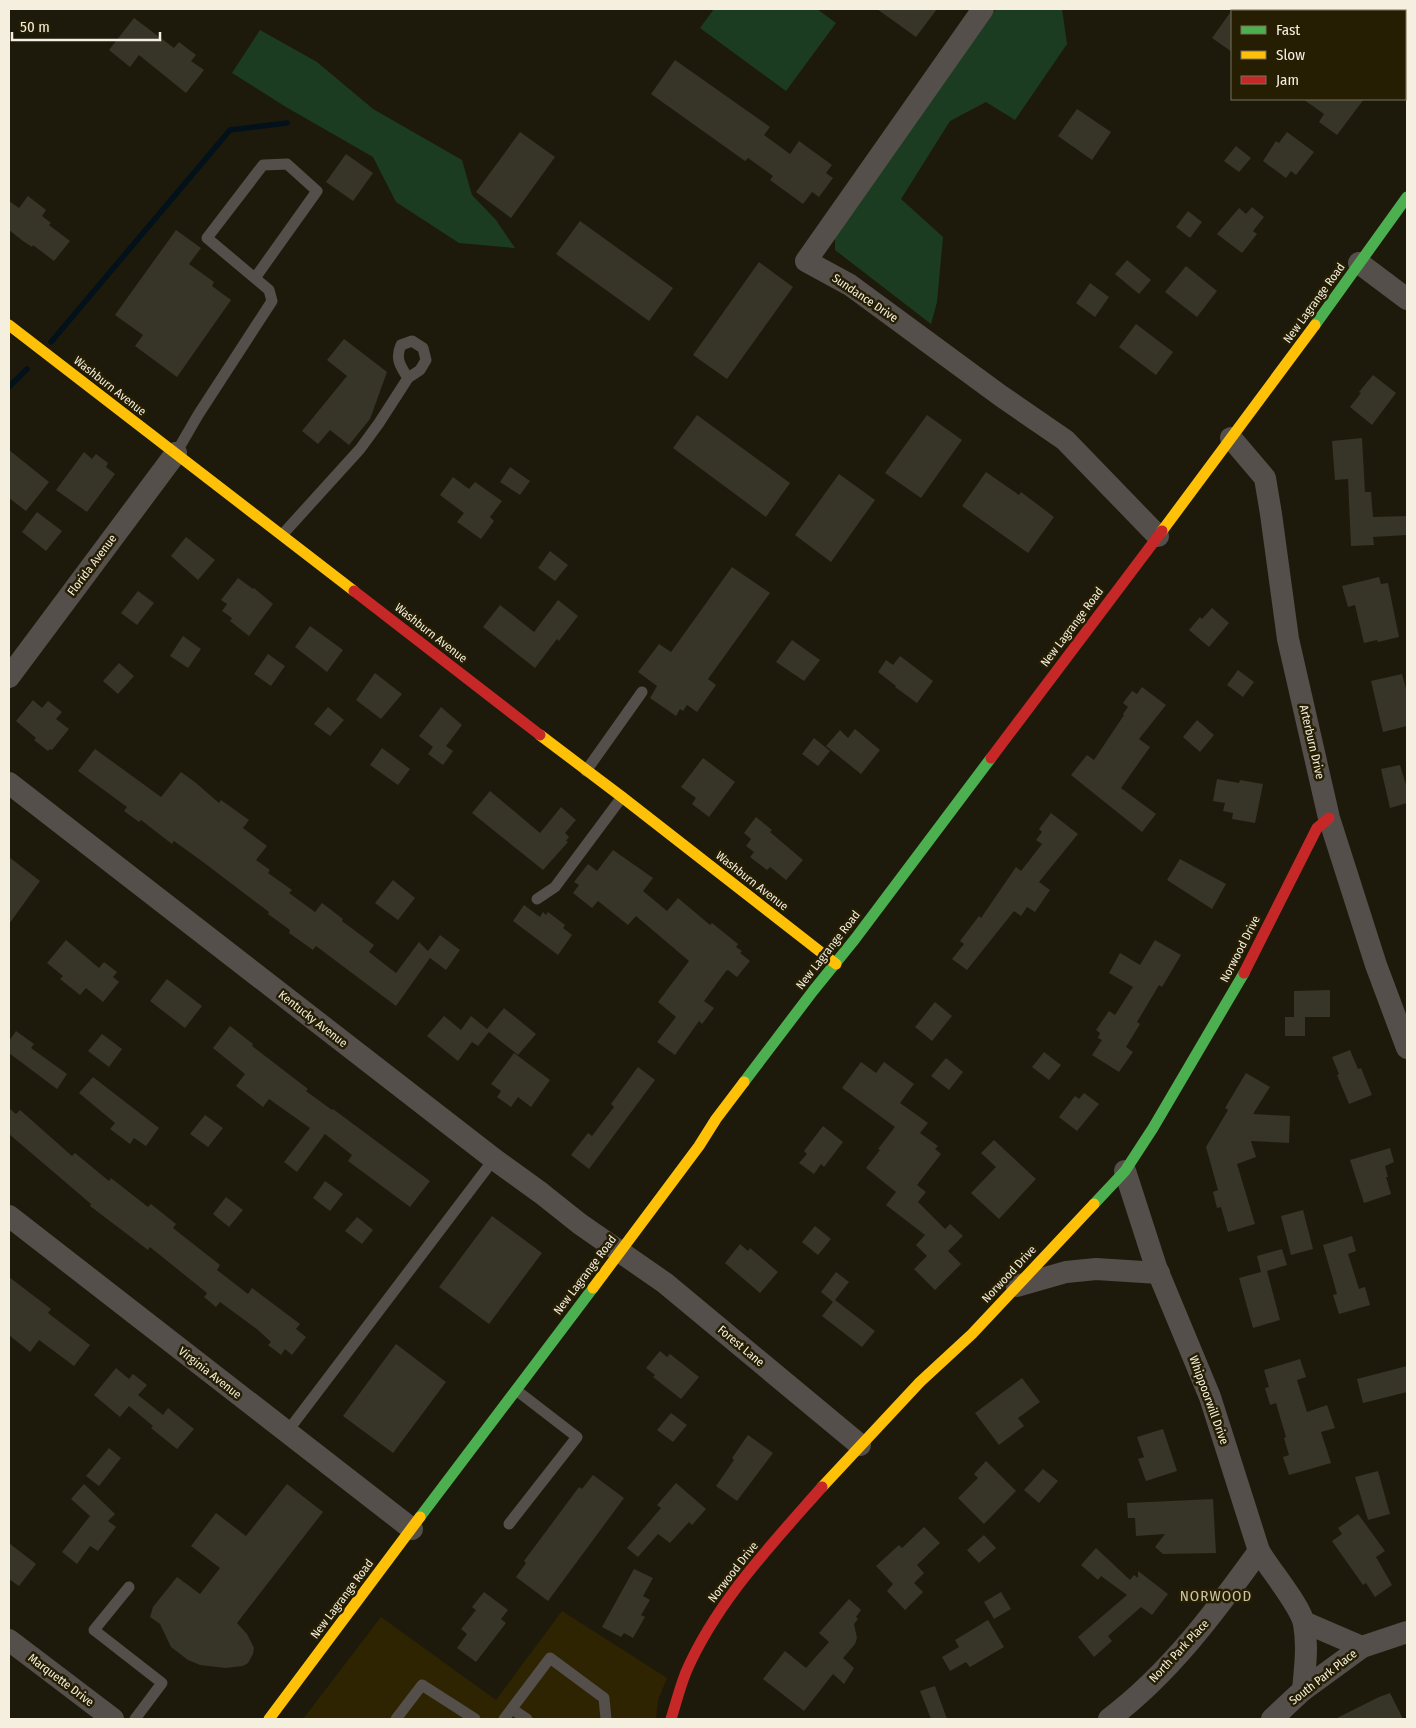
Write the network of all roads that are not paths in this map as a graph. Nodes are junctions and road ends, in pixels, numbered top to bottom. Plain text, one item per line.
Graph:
1 (983, 9) edge
2 (1407, 197) edge
3 (1359, 263) junction
4 (255, 278) junction
5 (1407, 299) edge
6 (9, 325) edge
7 (408, 378) dead end
8 (1231, 438) junction
9 (176, 453) junction
10 (282, 535) junction
11 (1158, 536) junction
12 (9, 677) edge
13 (642, 692) dead end
14 (586, 771) junction
15 (9, 783) edge
16 (622, 796) junction
17 (1329, 818) junction
18 (537, 899) dead end
19 (836, 964) junction
20 (1407, 1048) edge
21 (494, 1159) junction
22 (1125, 1171) junction
23 (9, 1216) edge
24 (620, 1251) junction
25 (1159, 1274) junction
26 (1017, 1286) junction
27 (516, 1390) junction
28 (287, 1432) junction
29 (860, 1445) junction
30 (509, 1524) dead end
31 (412, 1530) junction
32 (1259, 1551) junction
33 (129, 1587) dead end
34 (1304, 1622) junction
35 (1407, 1632) edge
36 (9, 1640) edge
37 (1362, 1647) junction
38 (1303, 1690) junction
39 (512, 1709) junction
40 (113, 1719) edge
41 (135, 1719) edge
42 (269, 1719) edge
43 (396, 1719) edge
44 (475, 1719) edge
45 (504, 1719) edge
46 (527, 1719) edge
47 (606, 1719) edge
48 (670, 1719) edge
49 (1109, 1719) edge
50 (1272, 1719) edge

1 - 11 street, Sundance Drive
2 - 3 street, New Lagrange Road
3 - 5 street
3 - 8 street, New Lagrange Road
4 - 4 lane
4 - 9 lane
6 - 9 street, Washburn Avenue
7 - 10 lane
8 - 11 street, New Lagrange Road
8 - 17 street, Arterburn Drive
9 - 10 street, Washburn Avenue
9 - 12 street, Florida Avenue
10 - 14 street, Washburn Avenue
11 - 19 street, New Lagrange Road
13 - 14 lane
14 - 16 street, Washburn Avenue
15 - 21 street, Kentucky Avenue
16 - 18 lane
16 - 19 street, Washburn Avenue
17 - 20 street, Arterburn Drive
17 - 22 street, Norwood Drive
19 - 24 street, New Lagrange Road
21 - 24 street, Kentucky Avenue
21 - 28 lane
22 - 25 street, Whippoorwill Drive
22 - 26 street, Norwood Drive
23 - 28 street, Virginia Avenue
24 - 27 street, New Lagrange Road
24 - 29 street, Forest Lane
25 - 26 street
25 - 32 street, Whippoorwill Drive
26 - 29 street, Norwood Drive
27 - 30 lane
27 - 31 street, New Lagrange Road
28 - 31 street, Virginia Avenue
29 - 48 street, Norwood Drive
31 - 42 street, New Lagrange Road
32 - 34 street, Whippoorwill Drive
32 - 49 street, North Park Place
33 - 41 lane
34 - 37 street
34 - 38 street, Whippoorwill Drive
35 - 37 street, South Park Place
36 - 40 street, Marquette Drive
37 - 38 street, South Park Place
38 - 50 street, South Park Place
39 - 45 lane
39 - 46 lane
39 - 47 lane
43 - 44 lane

